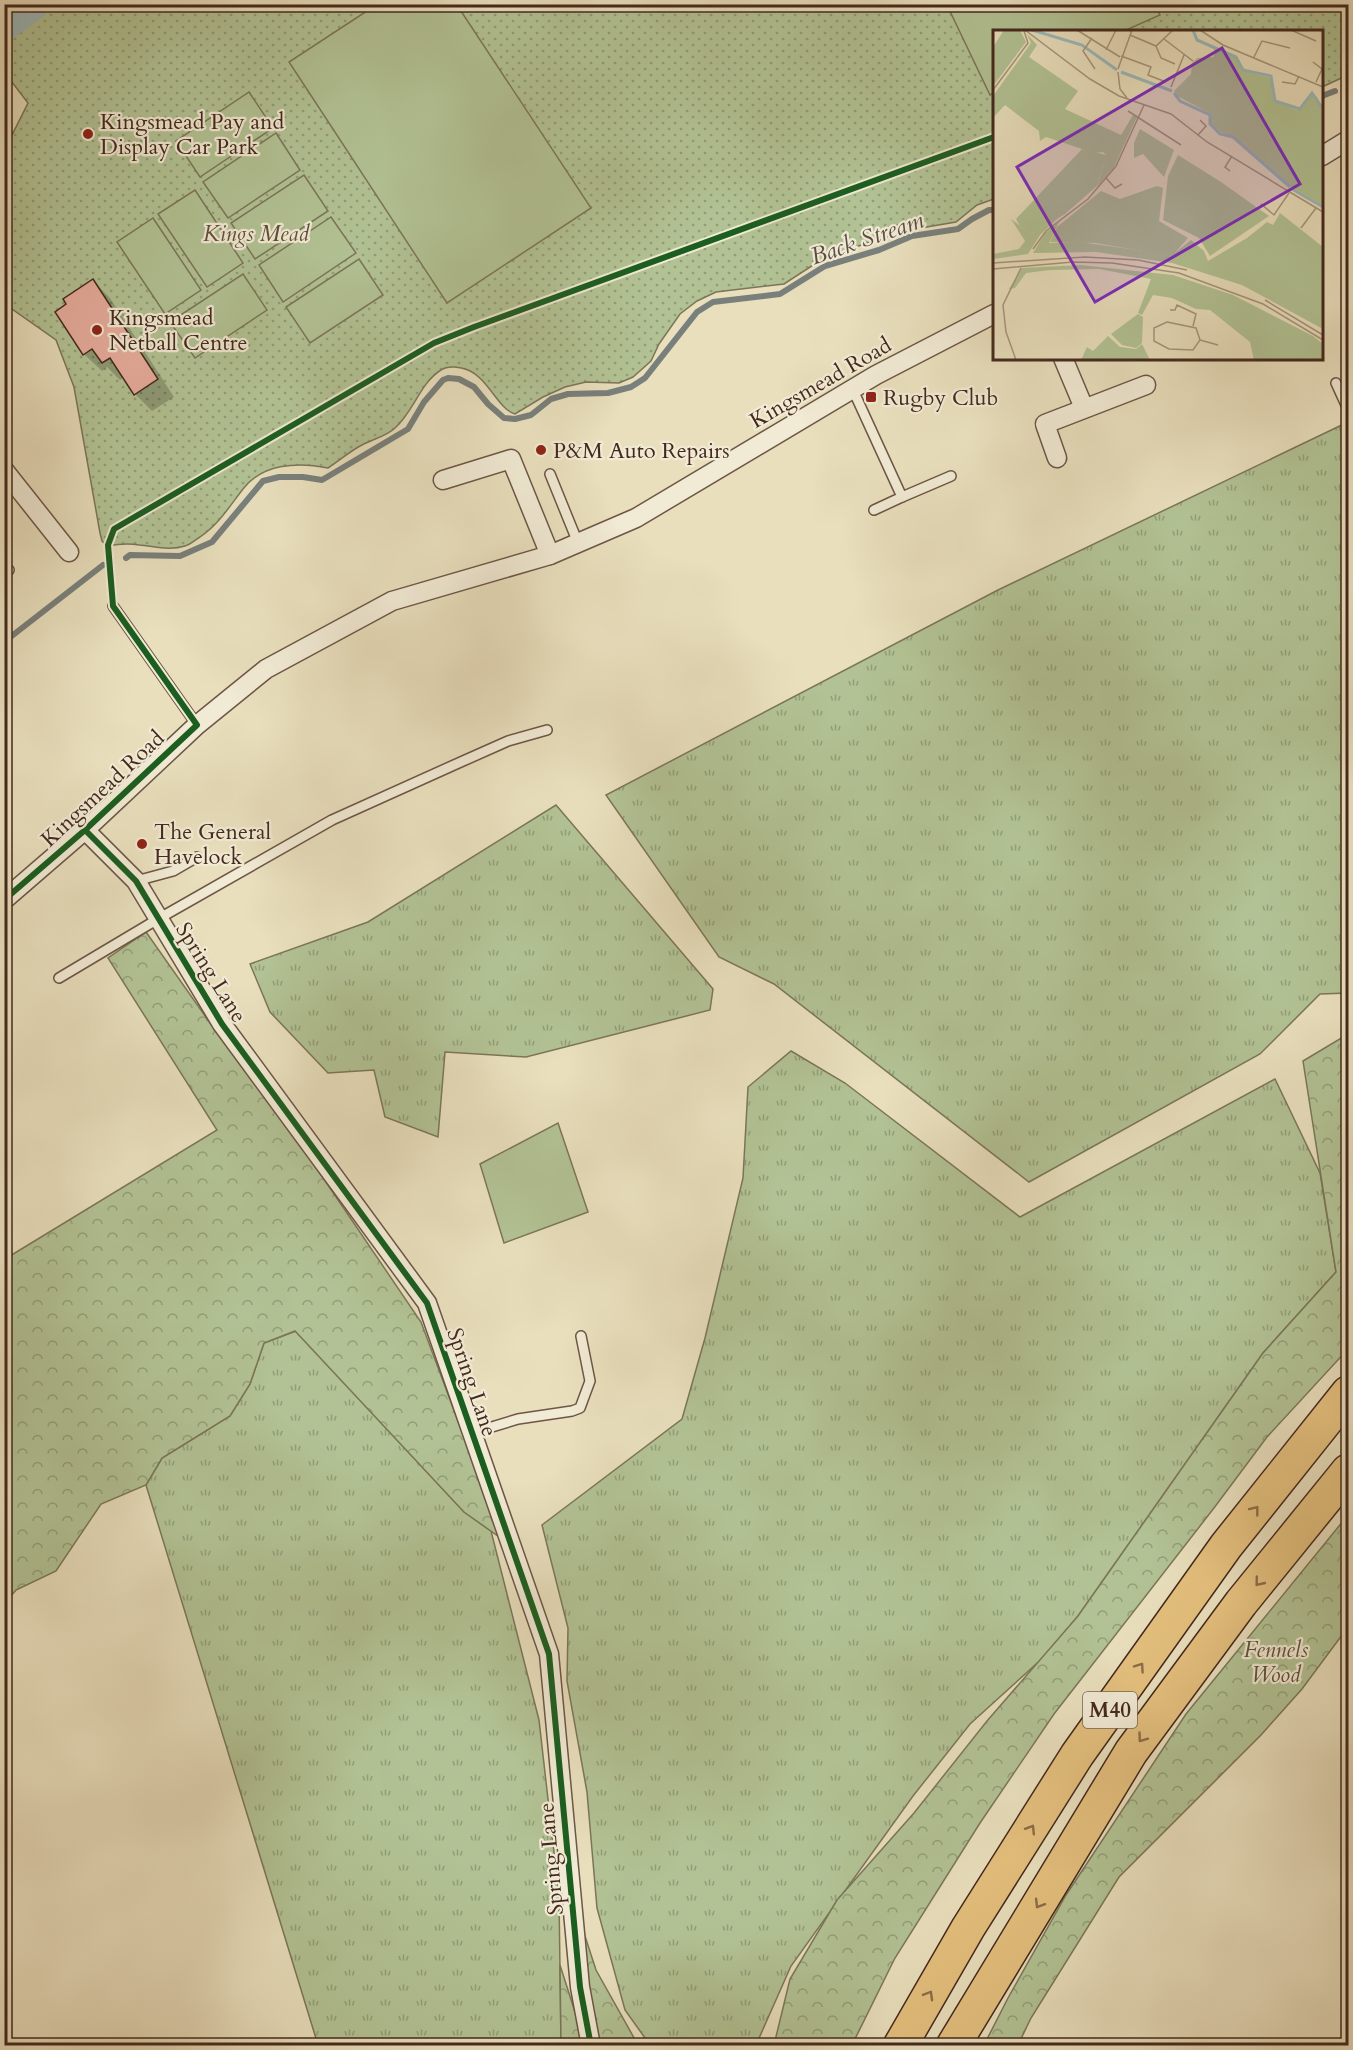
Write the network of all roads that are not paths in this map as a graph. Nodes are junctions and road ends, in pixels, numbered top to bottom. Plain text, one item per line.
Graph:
1 (1348, 140) edge
2 (1323, 155) edge
3 (993, 315) edge
4 (1064, 360) edge
5 (1336, 382) dead end
6 (1146, 385) dead end
7 (853, 390) junction
8 (1348, 404) edge
9 (1084, 408) junction
10 (1057, 458) dead end
11 (4, 470) edge
12 (550, 474) dead end
13 (951, 476) dead end
14 (443, 480) dead end
15 (902, 497) junction
16 (874, 510) dead end
17 (578, 543) junction
18 (69, 552) dead end
19 (550, 555) junction
20 (113, 606) dead end
21 (197, 725) junction
22 (546, 730) dead end
23 (85, 830) junction
24 (197, 857) dead end
25 (136, 881) junction
26 (4, 900) edge
27 (158, 919) junction
28 (59, 978) dead end
29 (581, 1336) dead end
30 (1348, 1393) edge
31 (472, 1432) junction
32 (1348, 1471) edge
33 (591, 2046) edge
34 (900, 2046) edge
35 (953, 2046) edge

1 - 2 street
3 - 7 street, Kingsmead Road
4 - 9 street
5 - 8 lane
6 - 9 street
7 - 15 lane
7 - 17 street, Kingsmead Road
9 - 10 street
11 - 18 street
12 - 17 lane
13 - 15 lane
14 - 19 street
15 - 16 lane
17 - 19 street, Kingsmead Road
19 - 21 street, Kingsmead Road
20 - 21 lane
21 - 23 street, Kingsmead Road
22 - 27 lane
23 - 25 street, Spring Lane
23 - 26 street, Kingsmead Road
24 - 25 lane
25 - 27 street, Spring Lane
27 - 28 lane
27 - 31 street, Spring Lane
29 - 31 lane
34 -> 30 highway, M40
31 - 33 street, Spring Lane
32 -> 35 highway, M40

